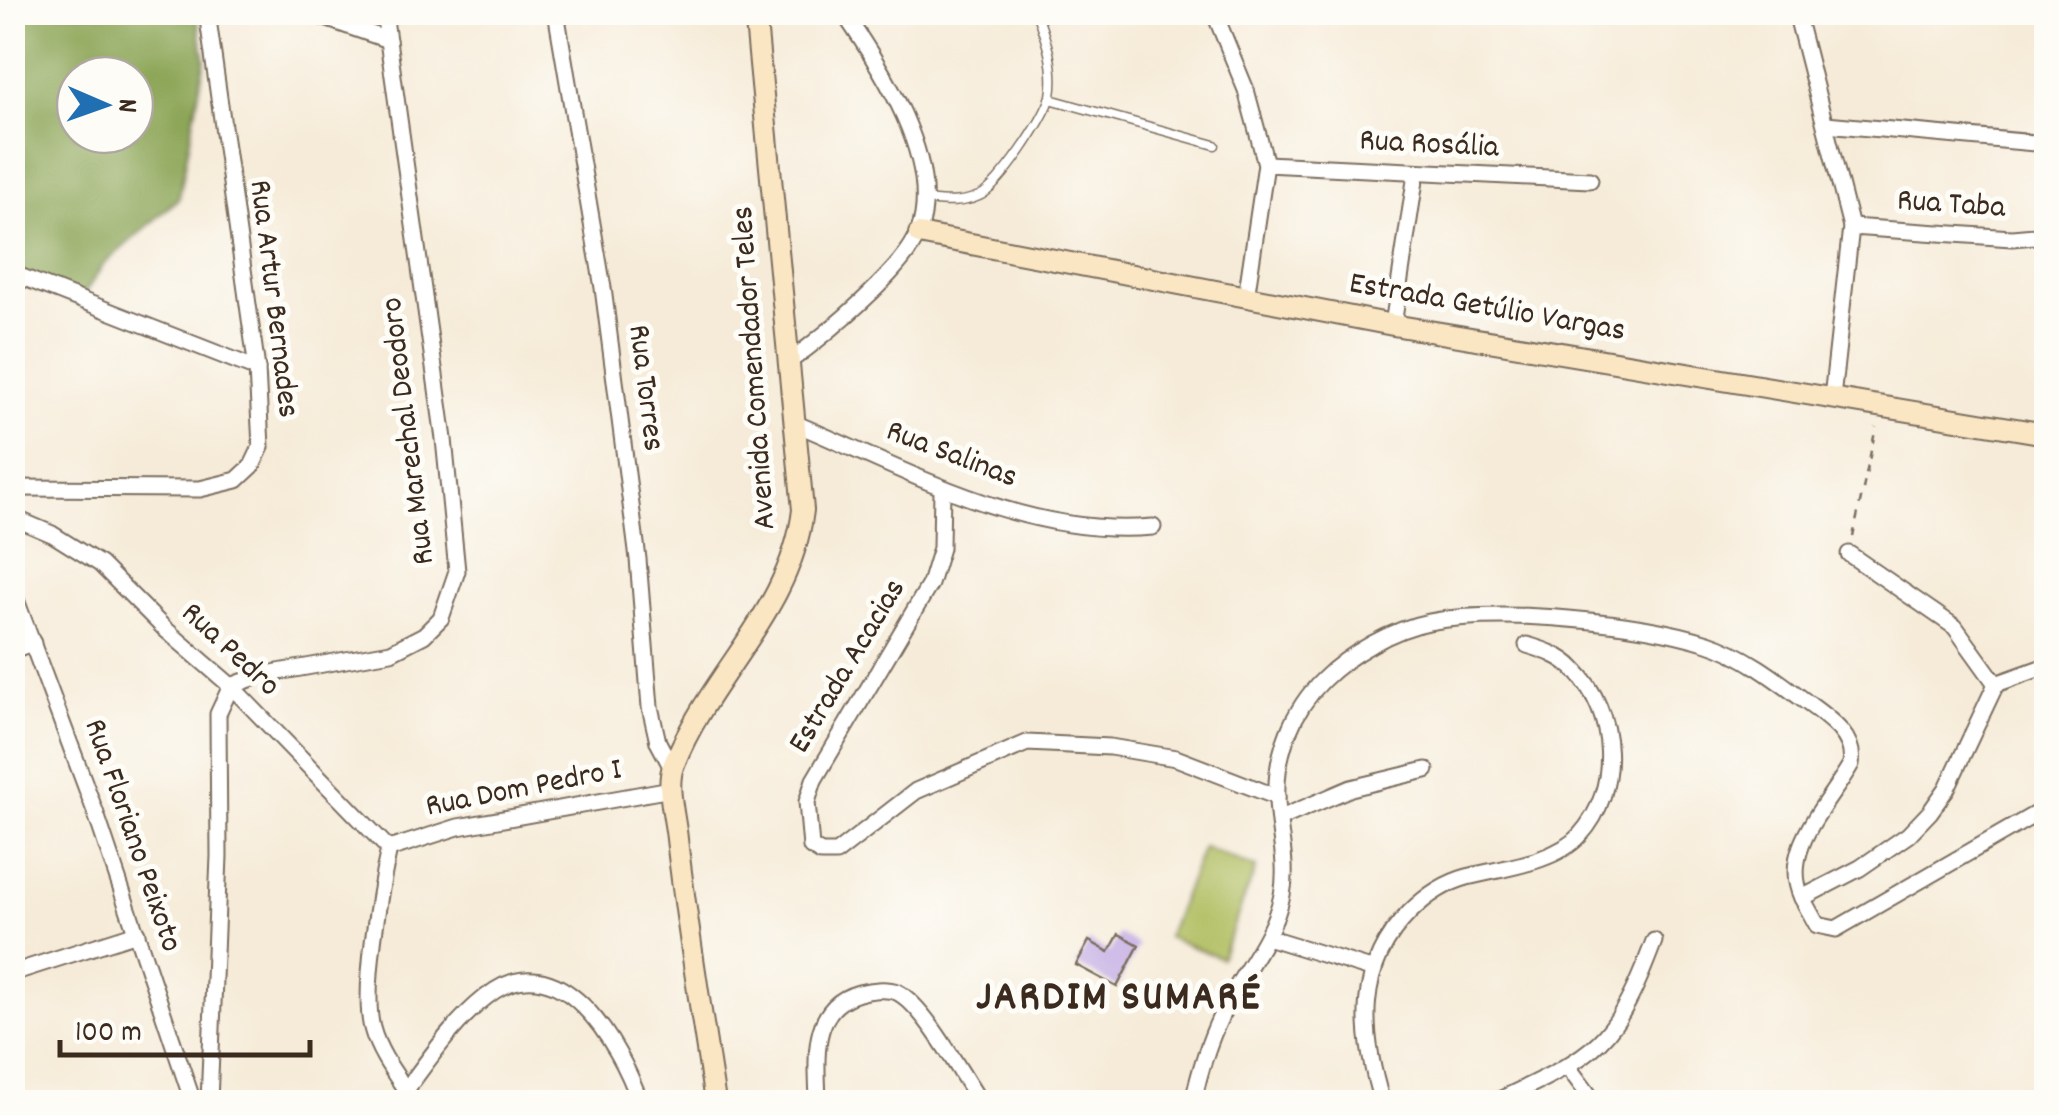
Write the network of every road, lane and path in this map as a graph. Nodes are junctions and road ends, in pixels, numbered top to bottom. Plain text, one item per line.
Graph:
1 (206, 12) edge
2 (308, 12) edge
3 (384, 12) edge
4 (556, 12) edge
5 (755, 12) edge
6 (843, 12) edge
7 (1036, 12) edge
8 (1214, 12) edge
9 (1796, 12) edge
10 (388, 40) junction
11 (1050, 99) junction
12 (1826, 124) junction
13 (2046, 144) edge
14 (1215, 145) dead end
15 (1266, 164) junction
16 (1416, 174) junction
17 (1590, 180) dead end
18 (926, 200) junction
19 (1851, 227) junction
20 (919, 234) junction
21 (2046, 236) edge
22 (12, 272) edge
23 (1246, 298) junction
24 (1393, 325) junction
25 (790, 362) junction
26 (256, 369) junction
27 (1832, 398) junction
28 (1880, 406) junction
29 (794, 423) junction
30 (2046, 434) edge
31 (12, 488) edge
32 (942, 489) junction
33 (12, 518) edge
34 (1152, 527) dead end
35 (1849, 554) joint
36 (12, 589) edge
37 (33, 643) junction
38 (1527, 644) dead end
39 (12, 650) edge
40 (2046, 666) edge
41 (1996, 684) junction
42 (232, 686) junction
43 (1426, 770) dead end
44 (672, 779) junction
45 (1276, 797) junction
46 (2046, 808) edge
47 (1281, 818) junction
48 (389, 850) junction
49 (1802, 898) junction
50 (137, 933) junction
51 (1268, 937) junction
52 (1654, 940) dead end
53 (1371, 969) junction
54 (12, 973) edge
55 (1568, 1068) junction
56 (410, 1096) edge
57 (194, 1102) edge
58 (210, 1102) edge
59 (640, 1102) edge
60 (715, 1102) edge
61 (818, 1102) edge
62 (980, 1102) edge
63 (1193, 1102) edge
64 (1382, 1102) edge
65 (1496, 1102) edge
66 (1594, 1102) edge

1 - 26 street, Rua Artur Bernades
2 - 10 street
3 - 10 street, Rua Marechal Deodoro
4 - 44 street, Rua Torres
5 - 25 main road, Avenida Comendador Teles
6 - 18 street
7 - 11 lane
8 - 15 street
9 - 12 street
10 - 42 street, Rua Marechal Deodoro
11 - 14 lane
11 - 18 lane
12 - 13 street
12 - 19 street
15 - 16 street, Rua Rosália
15 - 23 street
16 - 17 street, Rua Rosália
16 - 24 street
18 - 20 street
19 - 21 street, Rua Taba
19 - 27 street
20 - 23 main road, Estrada Getúlio Vargas
20 - 25 street
22 - 26 street
23 - 24 main road, Estrada Getúlio Vargas
24 - 27 main road, Estrada Getúlio Vargas
25 - 29 main road, Avenida Comendador Teles
26 - 31 street, Rua Artur Bernades
27 - 28 main road, Estrada Getúlio Vargas
28 - 30 main road, Estrada Getúlio Vargas
28 - 35 path
29 - 32 street, Rua Salinas
29 - 44 main road, Avenida Comendador Teles
32 - 34 street, Rua Salinas
32 - 45 street, Estrada Acacias
33 - 42 street, Rua Pedro
35 - 41 street
36 - 37 street, Rua Floriano Peixoto
37 - 39 street
37 - 50 street, Rua Floriano Peixoto
38 - 53 street
40 - 41 street
41 - 49 street
42 - 48 street, Rua Pedro
42 - 58 street
43 - 47 street
44 - 48 street, Rua Dom Pedro I
44 - 60 main road
45 - 47 street
45 - 49 street
46 - 49 street
47 - 51 street
48 - 56 street
50 - 54 street
50 - 57 street, Rua Floriano Peixoto
51 - 53 street
51 - 63 street
52 - 55 street
53 - 64 street
55 - 65 street
55 - 66 street
56 - 59 street
61 - 62 street

